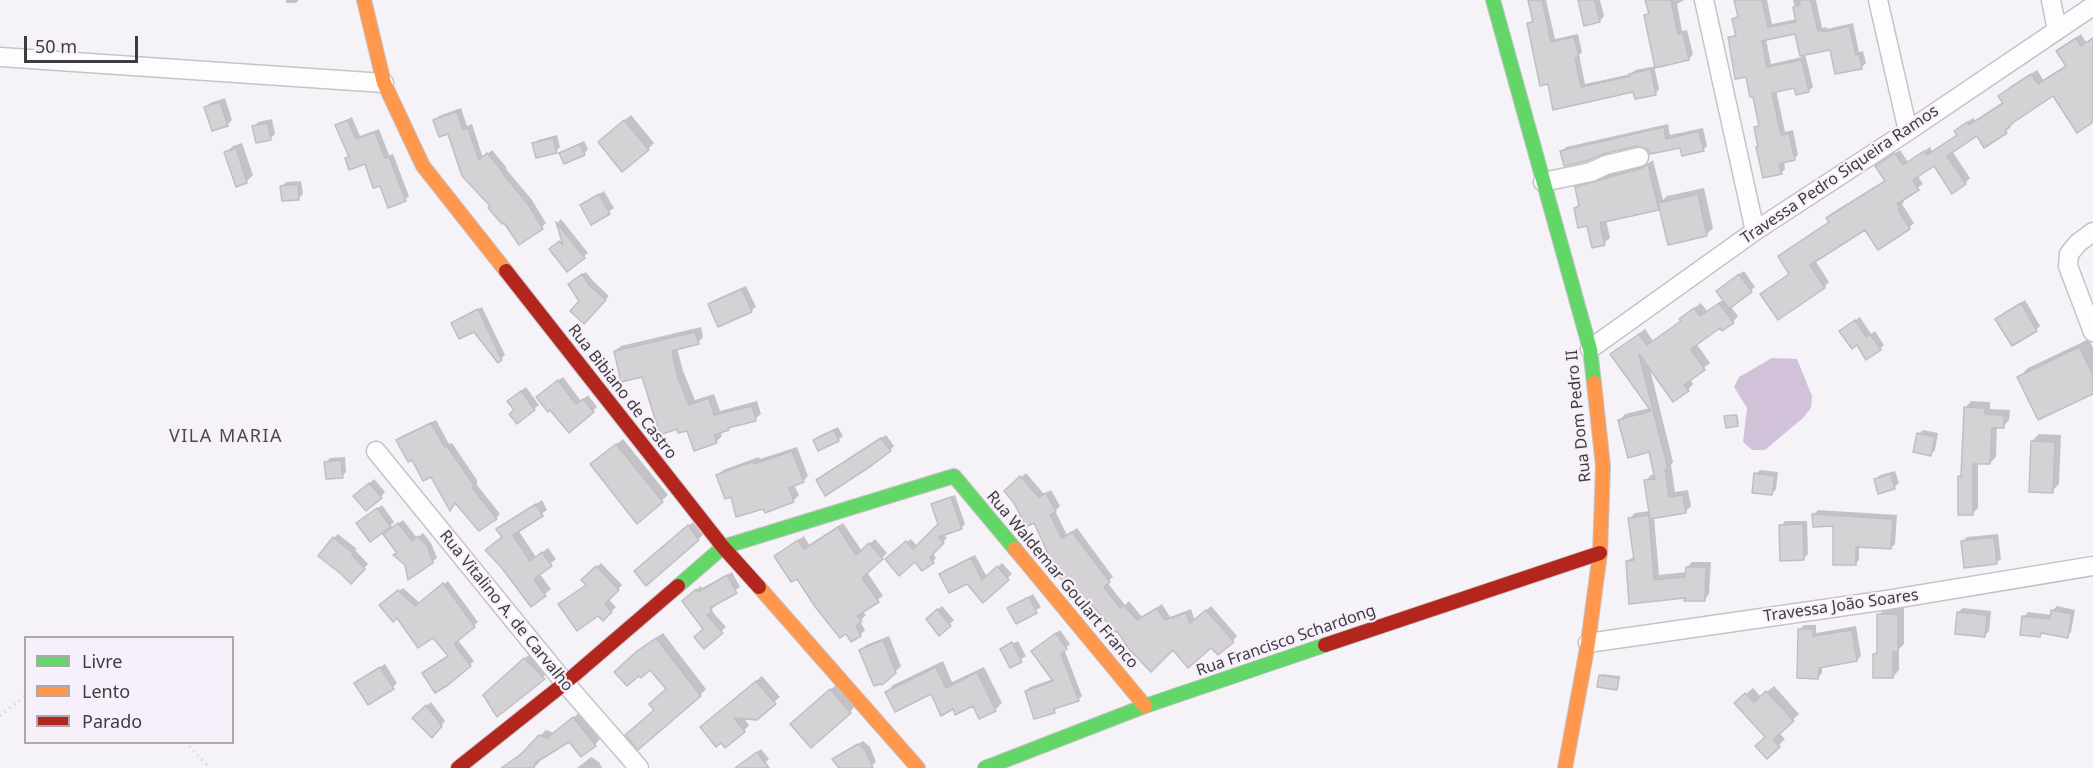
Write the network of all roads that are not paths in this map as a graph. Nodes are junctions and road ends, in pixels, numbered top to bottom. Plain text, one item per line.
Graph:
1 (364, 0) edge
2 (1493, 0) edge
3 (1704, 0) edge
4 (1878, 0) edge
5 (2051, 0) edge
6 (2093, 6) edge
7 (2057, 30) junction
8 (0, 57) edge
9 (384, 83) junction
10 (1908, 131) junction
11 (1639, 158) dead end
12 (1543, 182) junction
13 (1755, 231) junction
14 (2093, 232) edge
15 (2093, 332) edge
16 (1590, 349) junction
17 (376, 452) dead end
18 (723, 547) junction
19 (1600, 553) junction
20 (2093, 566) edge
21 (1588, 643) junction
22 (565, 683) junction
23 (1145, 706) junction
24 (458, 768) edge
25 (639, 768) edge
26 (918, 768) edge
27 (985, 768) edge
28 (1565, 768) edge

1 - 9 street, Rua Bibiano de Castro
2 - 12 street, Rua Dom Pedro II
3 - 13 street
4 - 10 street
5 - 7 street
6 - 7 street, Travessa Pedro Siqueira Ramos
7 - 10 street, Travessa Pedro Siqueira Ramos
8 - 9 street
9 - 18 street, Rua Bibiano de Castro
10 - 13 street, Travessa Pedro Siqueira Ramos
11 - 12 street
12 - 16 street, Rua Dom Pedro II
13 - 16 street, Travessa Pedro Siqueira Ramos
14 - 15 street
16 - 19 street, Rua Dom Pedro II
17 - 22 street, Rua Vitalino A. de Carvalho
18 - 22 street
18 - 23 street, Rua Waldemar Goulart Franco
18 - 26 street, Rua Bibiano de Castro
19 - 21 street, Rua Dom Pedro II
19 - 23 street, Rua Francisco Schardong
20 - 21 street, Travessa João Soares
21 - 28 street, Rua Dom Pedro II
22 - 24 street
22 - 25 street, Rua Vitalino A. de Carvalho
23 - 27 street, Rua Francisco Schardong

